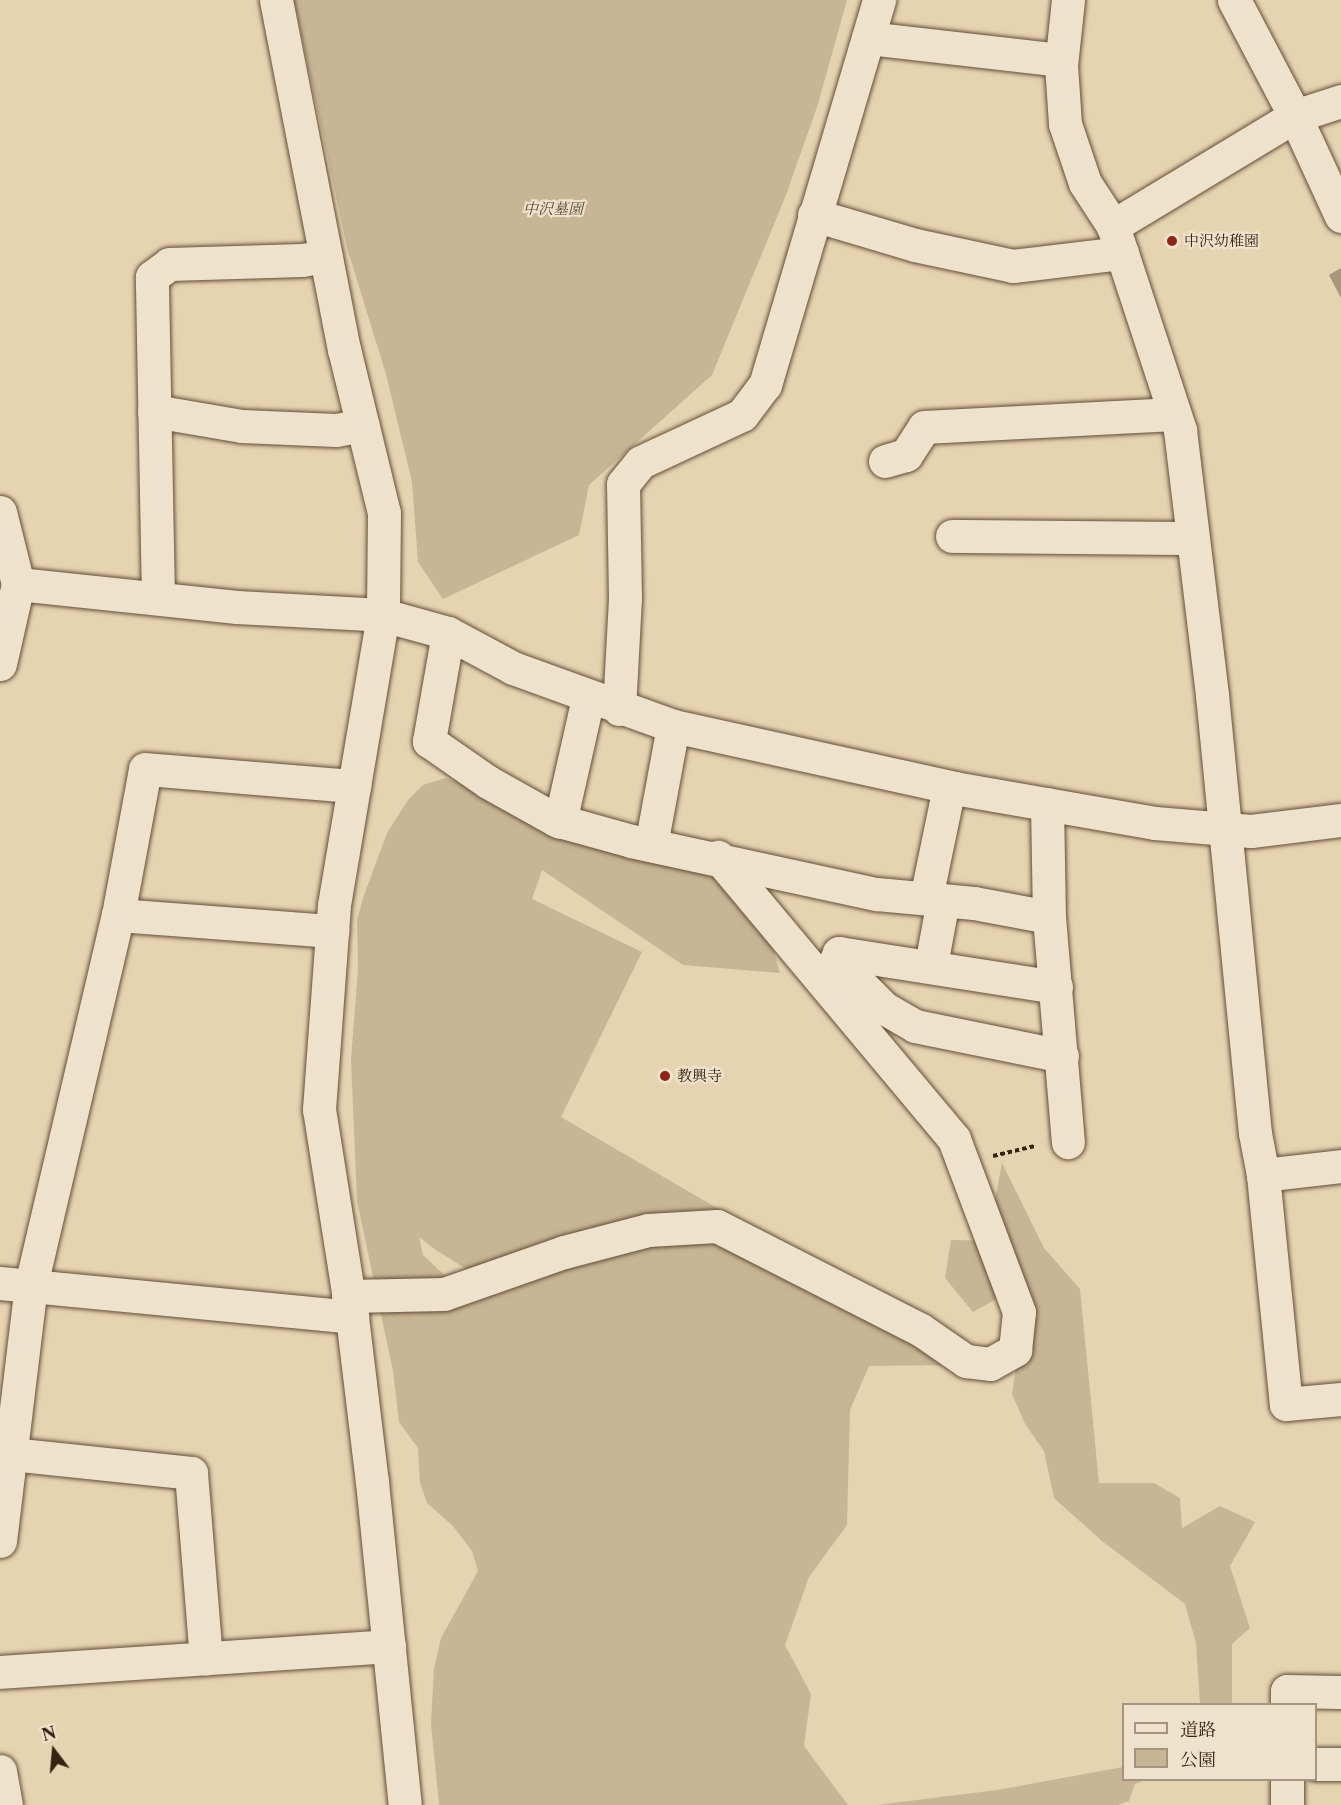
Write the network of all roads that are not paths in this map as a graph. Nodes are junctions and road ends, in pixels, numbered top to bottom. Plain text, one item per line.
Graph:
1 (276, 0) edge
2 (879, 0) edge
3 (1068, 0) edge
4 (1234, 0) edge
5 (867, 38) junction
6 (1061, 60) junction
7 (1341, 101) edge
8 (1295, 116) junction
9 (814, 214) junction
10 (1341, 216) edge
11 (1117, 239) junction
12 (326, 256) junction
13 (154, 411) junction
14 (1174, 414) junction
15 (363, 425) junction
16 (885, 461) dead end
17 (0, 512) edge
18 (952, 536) dead end
19 (1191, 538) junction
20 (18, 584) junction
21 (158, 598) junction
22 (383, 615) junction
23 (448, 633) junction
24 (0, 664) edge
25 (588, 698) junction
26 (620, 709) junction
27 (673, 726) junction
28 (354, 786) junction
29 (949, 787) junction
30 (1047, 804) junction
31 (1341, 820) edge
32 (560, 822) junction
33 (1225, 829) junction
34 (651, 845) junction
35 (718, 857) junction
36 (754, 867) junction
37 (934, 899) junction
38 (118, 915) junction
39 (1049, 917) junction
40 (332, 931) junction
41 (839, 952) junction
42 (931, 965) junction
43 (1056, 987) junction
44 (1062, 1056) junction
45 (1068, 1142) dead end
46 (1341, 1166) edge
47 (1263, 1175) junction
48 (16, 1284) edge
49 (350, 1307) junction
50 (1341, 1399) edge
51 (11, 1454) junction
52 (0, 1541) edge
53 (389, 1646) junction
54 (206, 1658) junction
55 (0, 1672) edge
56 (1341, 1692) edge
57 (1287, 1703) edge
58 (1317, 1764) edge
59 (1341, 1764) edge
60 (0, 1771) edge
61 (1287, 1781) edge
62 (6, 1805) edge
63 (405, 1805) edge
64 (1287, 1805) edge

1 - 12 street
2 - 5 street
3 - 6 street
4 - 8 street
5 - 6 street
5 - 9 street
6 - 11 street
7 - 8 street
8 - 10 street
8 - 11 street
9 - 11 street
9 - 26 street
11 - 14 street
12 - 13 street
12 - 15 street
13 - 15 street
13 - 21 street
14 - 16 street
14 - 19 street
15 - 22 street
17 - 20 street
18 - 19 street
19 - 33 street
20 - 21 street
20 - 24 street
21 - 22 street
22 - 23 street
22 - 28 street
23 - 25 street
23 - 32 street
25 - 26 street
25 - 32 street
26 - 27 street
27 - 29 street
27 - 34 street
28 - 38 street
28 - 40 street
29 - 30 street
29 - 37 street
30 - 33 street
30 - 39 street
31 - 33 street
32 - 34 street
33 - 47 street
34 - 35 street
35 - 36 street
35 - 49 street
36 - 37 street
36 - 41 street
37 - 39 street
37 - 42 street
38 - 40 street
38 - 48 street
39 - 43 street
40 - 49 street
41 - 42 street
41 - 44 street
42 - 43 street
43 - 44 street
44 - 45 street
46 - 47 street
47 - 50 street
48 - 49 street
48 - 51 street
49 - 53 street
51 - 52 street
51 - 54 street
53 - 54 street
53 - 63 street
54 - 55 street
56 - 57 street
58 - 59 street
60 - 62 street
61 - 64 street

